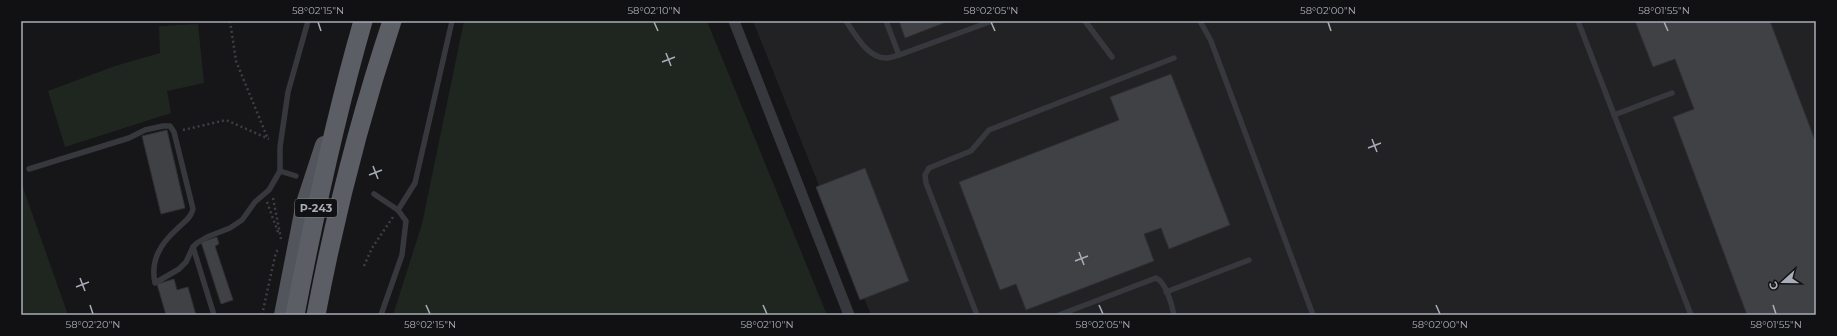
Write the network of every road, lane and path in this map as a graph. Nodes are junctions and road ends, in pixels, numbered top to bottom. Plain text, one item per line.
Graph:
1 (230, 21) edge
2 (363, 21) edge
3 (392, 21) edge
4 (452, 21) edge
5 (734, 21) edge
6 (846, 21) edge
7 (886, 21) edge
8 (992, 21) edge
9 (1085, 21) edge
10 (1200, 21) edge
11 (1578, 21) edge
12 (305, 22) edge
13 (899, 55) junction
14 (1112, 58) dead end
15 (1174, 58) dead end
16 (1672, 93) dead end
17 (340, 101) junction
18 (1614, 115) junction
19 (174, 132) junction
20 (29, 169) dead end
21 (280, 171) junction
22 (296, 176) dead end
23 (273, 183) junction
24 (374, 194) dead end
25 (265, 195) junction
26 (398, 210) junction
27 (193, 248) junction
28 (279, 249) dead end
29 (1249, 260) dead end
30 (364, 266) dead end
31 (1166, 292) junction
32 (214, 315) edge
33 (262, 315) edge
34 (283, 315) edge
35 (295, 315) edge
36 (316, 315) edge
37 (381, 315) edge
38 (849, 315) edge
39 (977, 315) edge
40 (1059, 315) edge
41 (1174, 315) edge
42 (1313, 315) edge
43 (1691, 315) edge

1 - 19 path
2 - 17 highway, Р-243
3 - 36 highway, Р-243
4 - 26 lane
5 - 38 street
6 - 13 lane
7 - 13 lane
8 - 13 lane
9 - 14 lane
10 - 42 lane
11 - 18 lane
12 - 21 lane
15 - 39 lane
16 - 18 lane
17 - 34 main road
17 - 35 highway, Р-243
18 - 43 lane
19 - 20 lane
19 - 27 lane
21 - 22 lane
21 - 23 lane
23 - 25 lane
23 - 25 path
24 - 26 lane
25 - 27 lane
26 - 30 path
26 - 37 lane
27 - 32 lane
28 - 33 path
29 - 31 lane
31 - 40 lane
31 - 41 lane

